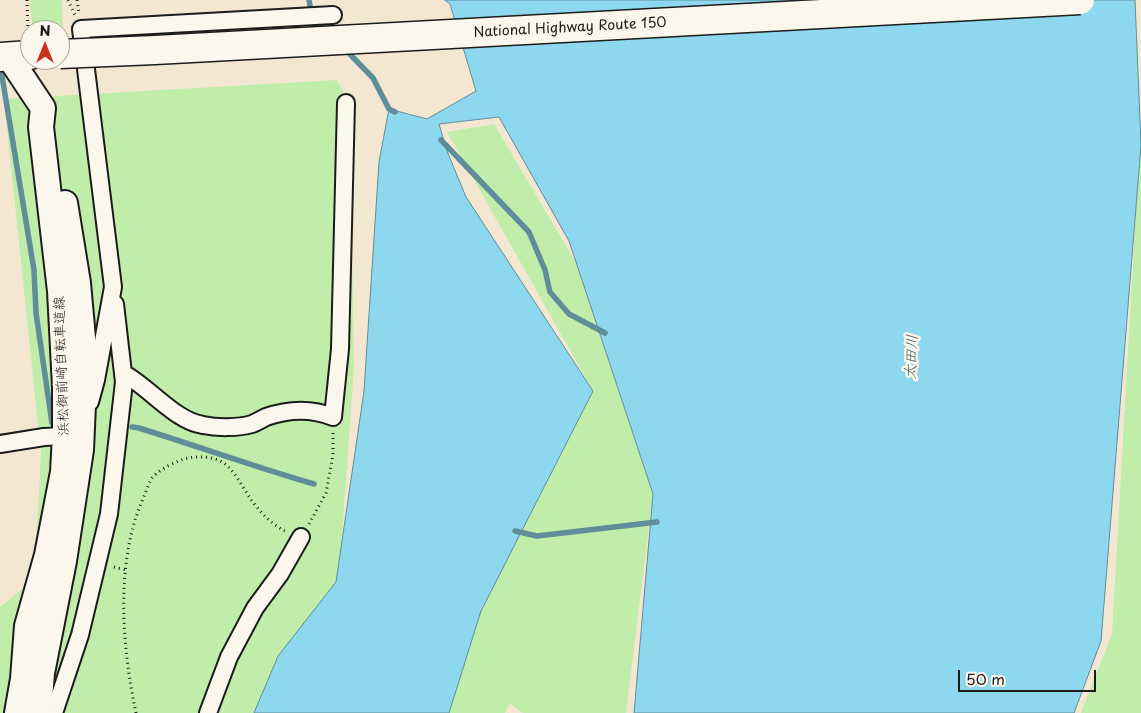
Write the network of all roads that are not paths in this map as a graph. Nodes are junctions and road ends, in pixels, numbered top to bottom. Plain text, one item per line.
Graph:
1 (1080, 0) edge
2 (333, 15) dead end
3 (70, 54) edge
4 (17, 56) edge
5 (346, 103) dead end
6 (114, 287) junction
7 (123, 373) junction
8 (73, 435) junction
9 (0, 444) edge
10 (301, 537) road end
11 (17, 713) edge
12 (39, 713) edge
13 (54, 713) edge
14 (208, 713) edge

1 - 3 highway, National Highway Route 150, bridge
2 - 6 street
4 - 8 main road, 浜松御前崎自転車道線
5 - 7 street
6 - 7 street
6 - 8 street
7 - 13 street
8 - 9 street
8 - 11 main road, 浜松御前崎自転車道線
8 - 12 main road
10 - 14 street

